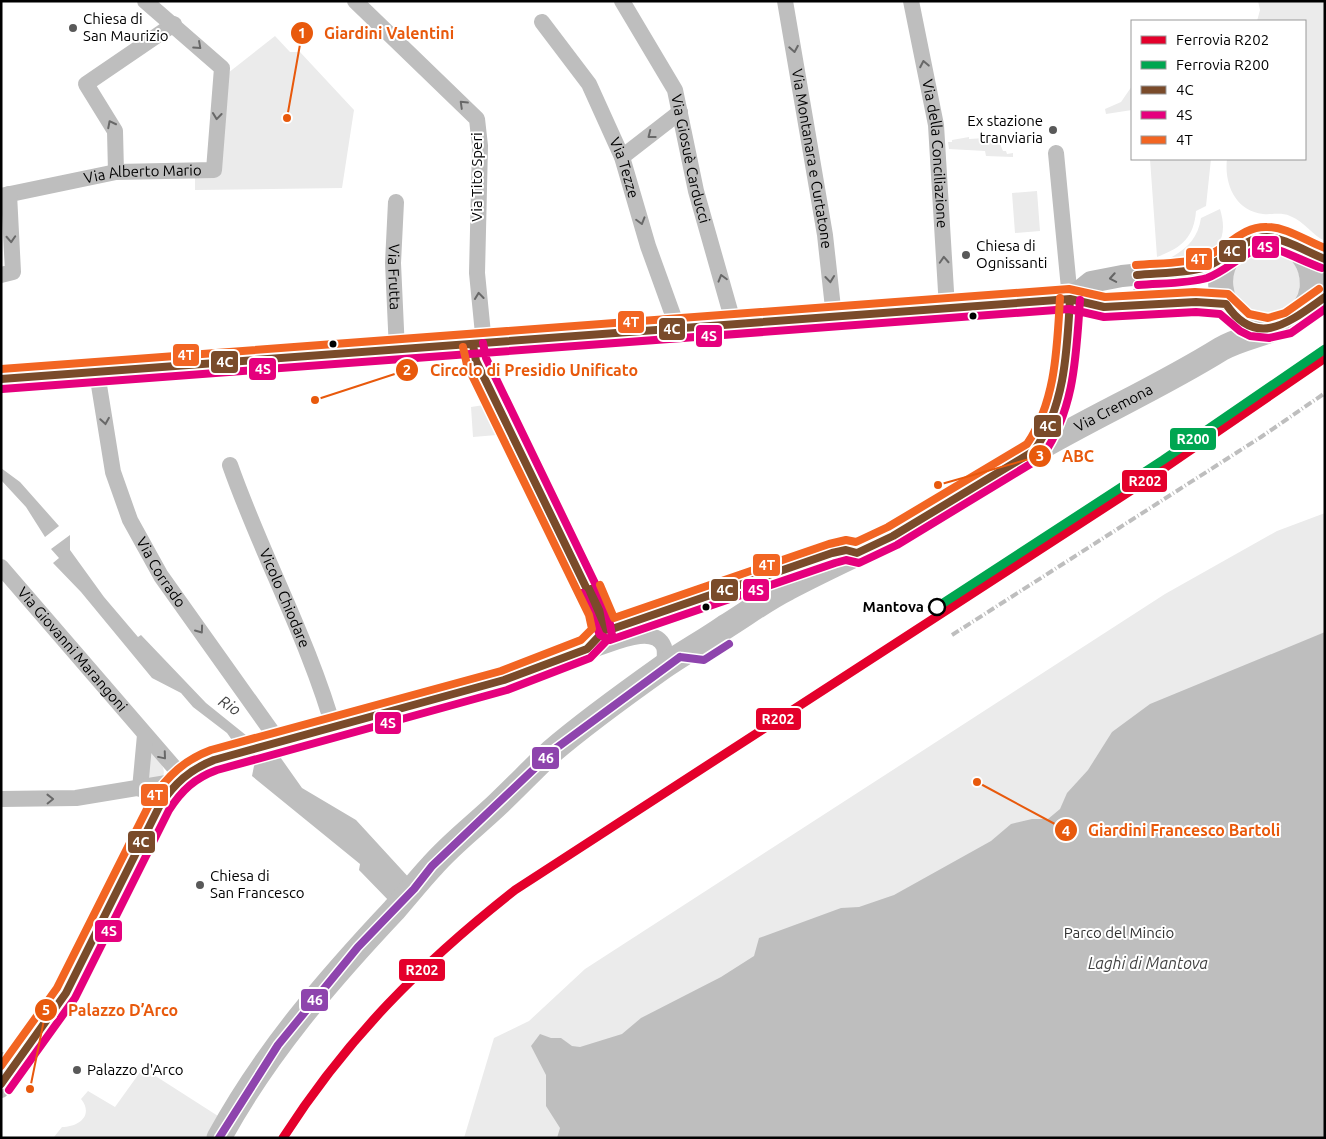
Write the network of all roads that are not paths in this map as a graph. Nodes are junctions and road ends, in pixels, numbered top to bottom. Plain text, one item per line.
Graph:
1 (145, 1) edge
2 (355, 1) edge
3 (622, 1) edge
4 (911, 1) edge
5 (787, 2) edge
6 (542, 22) dead end
7 (174, 24) junction
8 (680, 112) junction
9 (1056, 153) dead end
10 (622, 157) junction
11 (116, 172) junction
12 (5, 195) edge
13 (396, 202) dead end
14 (1298, 250) junction
15 (1228, 256) junction
16 (1325, 258) edge
17 (1, 275) edge
18 (1325, 297) edge
19 (1070, 299) junction
20 (1226, 305) junction
21 (947, 308) junction
22 (1302, 312) junction
23 (834, 317) junction
24 (734, 325) junction
25 (1274, 328) junction
26 (678, 329) junction
27 (478, 345) junction
28 (397, 351) junction
29 (1194, 366) junction
30 (97, 373) junction
31 (1, 379) edge
32 (1034, 451) junction
33 (230, 465) dead end
34 (857, 552) junction
35 (1, 567) edge
36 (609, 630) junction
37 (593, 649) junction
38 (664, 667) junction
39 (144, 733) junction
40 (335, 733) junction
41 (276, 747) junction
42 (185, 780) junction
43 (136, 789) junction
44 (1, 799) edge
45 (396, 916) junction
46 (1, 1060) edge
47 (18, 1069) junction
48 (1, 1090) edge
49 (219, 1138) edge
50 (233, 1138) edge

1 - 7 street
27 -> 2 street, Via Tito Speri
3 - 8 street, Via Giosuè Carducci
21 -> 4 street, Via della Conciliazione
5 -> 23 street, Via Montanara e Curtatone
6 - 10 street, Via Tezze
11 -> 7 street
7 -> 11 street, Via Alberto Mario
8 -> 10 street
24 -> 8 street, Via Giosuè Carducci
9 - 19 street
10 -> 26 street, Via Tezze
11 - 12 street, Via Alberto Mario
12 -> 17 street
13 - 28 street, Via Frutta
14 - 15 main road
14 - 16 main road
14 - 22 main road
15 -> 19 street
15 - 20 main road
18 - 22 main road, Via Cremona
19 - 20 street
19 - 21 street
19 - 32 street
20 - 25 main road
20 - 29 main road, Via Cremona
21 - 23 street
22 - 25 main road, Via Cremona
23 - 24 street
24 - 26 street
25 - 29 main road, Via Cremona
26 - 27 street
27 - 28 street
27 - 36 street, Via Tito Speri
28 - 30 street
29 - 32 main road, Via Cremona
30 - 31 street
30 -> 41 street, Via Corrado
32 - 34 main road, Via Cremona
33 - 40 street, Vicolo Chiodare
34 - 36 street
34 - 38 main road, Via Cremona
35 - 39 street, Via Giovanni Marangoni
36 - 37 street
37 - 38 street
37 - 40 street
38 - 45 main road, Via Cremona
39 -> 42 street, Via Giovanni Marangoni
39 - 43 street
40 - 41 street
41 - 42 street
42 - 43 street
42 - 47 street
44 -> 43 street
45 - 49 main road
45 - 50 main road
46 - 47 street
47 - 48 street

